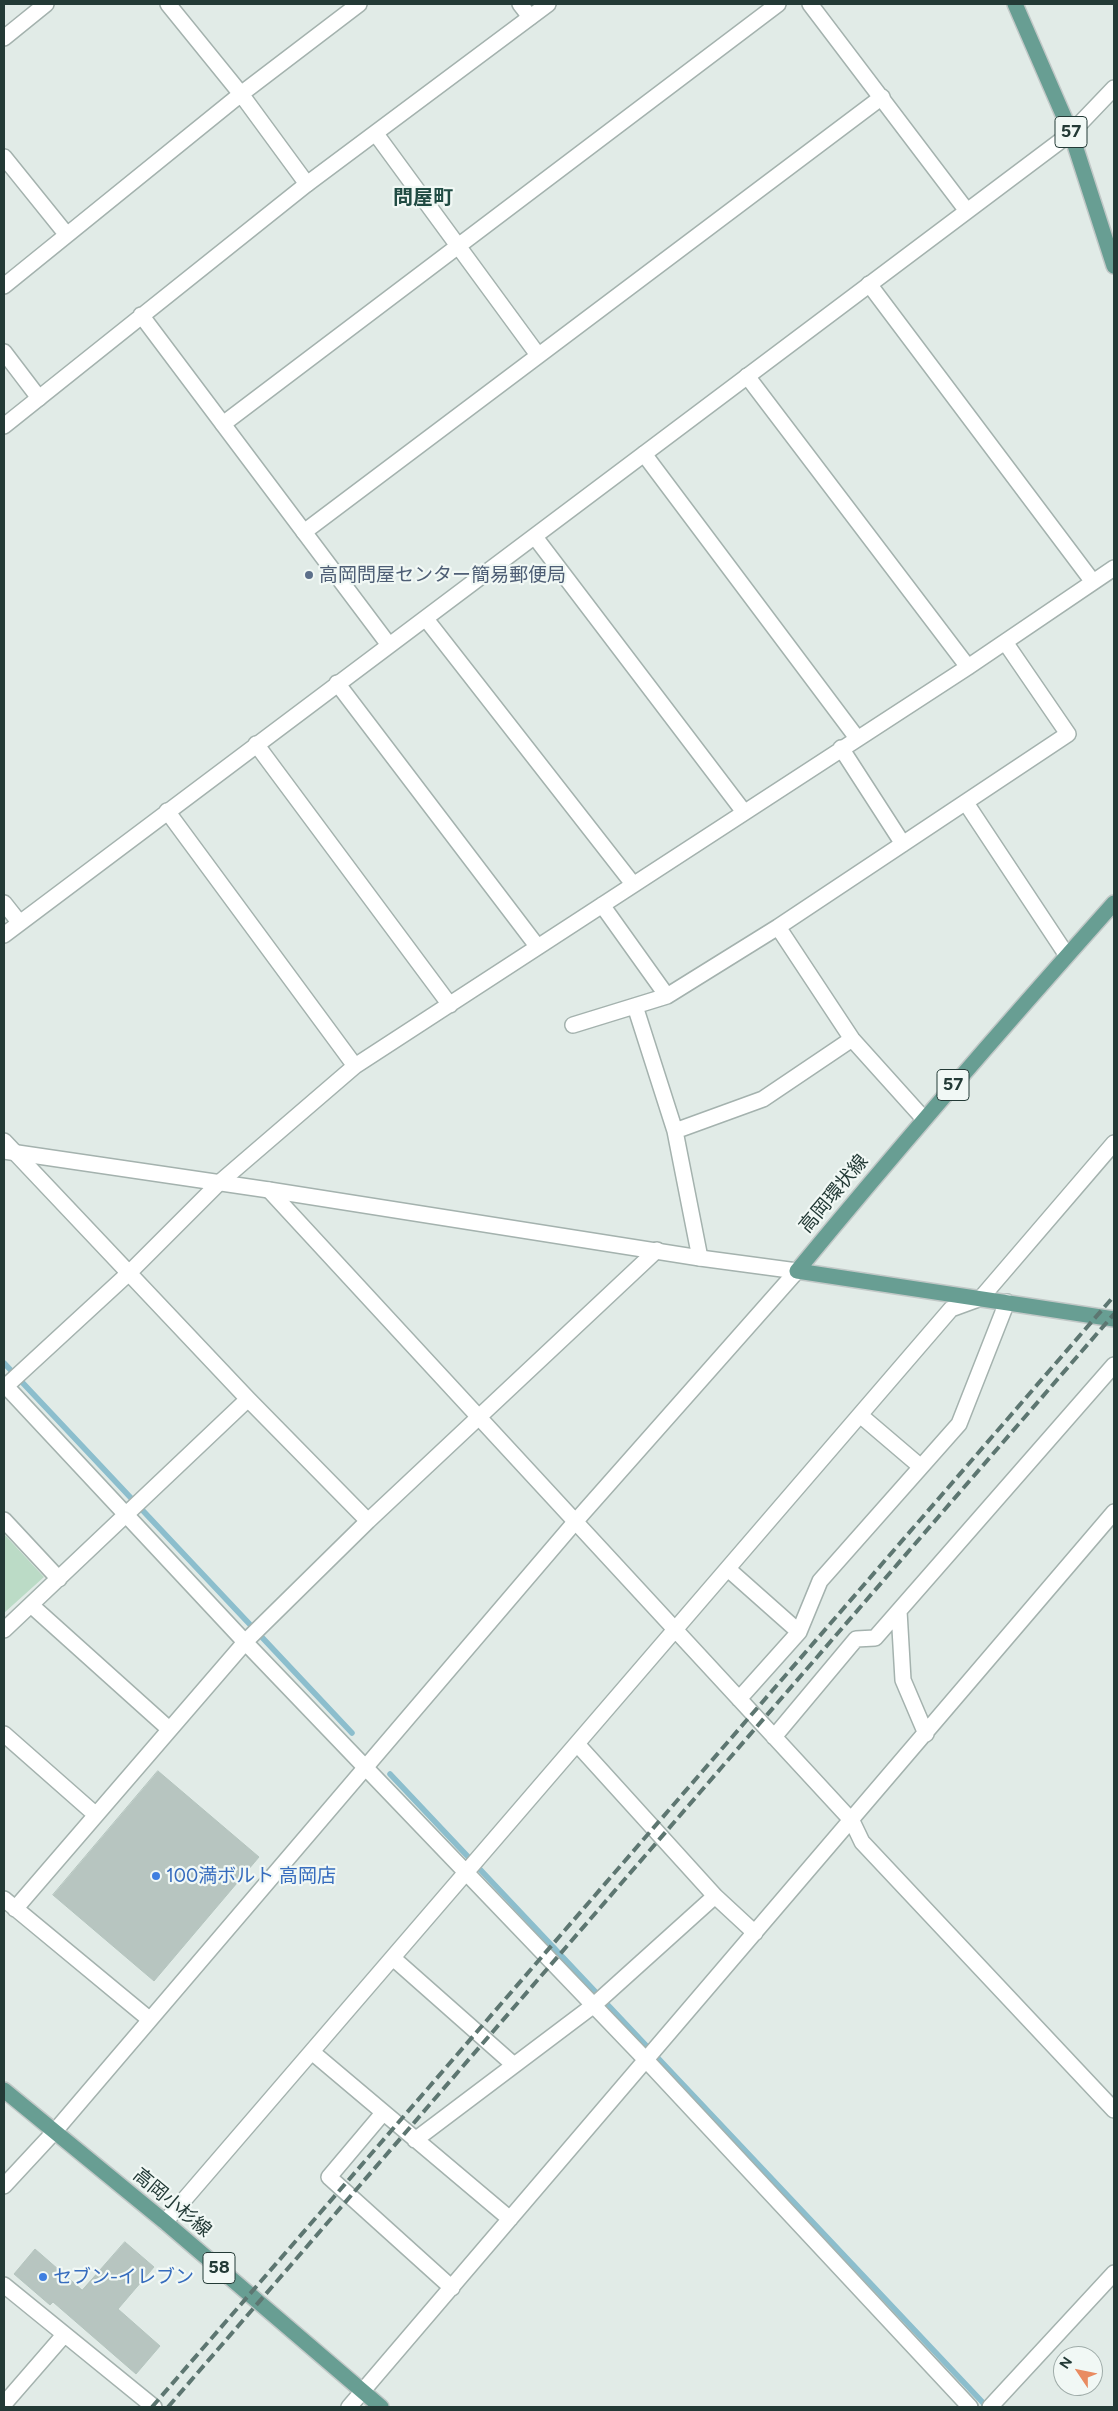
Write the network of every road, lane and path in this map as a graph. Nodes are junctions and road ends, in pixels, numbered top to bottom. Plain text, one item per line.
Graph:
1 (46, 4) edge
2 (168, 4) edge
3 (520, 4) edge
4 (548, 4) edge
5 (778, 4) edge
6 (810, 4) edge
7 (1015, 4) edge
8 (354, 5) edge
9 (28, 9) edge
10 (530, 17) junction
11 (4, 38) edge
12 (1114, 88) edge
13 (240, 94) junction
14 (882, 97) junction
15 (1071, 133) junction
16 (376, 134) junction
17 (4, 158) edge
18 (307, 184) junction
19 (967, 211) junction
20 (67, 235) junction
21 (456, 246) junction
22 (1114, 266) edge
23 (870, 284) junction
24 (4, 286) edge
25 (141, 315) junction
26 (4, 352) edge
27 (538, 355) junction
28 (747, 376) junction
29 (39, 398) junction
30 (223, 424) junction
31 (4, 426) edge
32 (644, 454) junction
33 (304, 532) junction
34 (535, 536) junction
35 (1114, 568) edge
36 (1093, 582) junction
37 (426, 619) junction
38 (1006, 642) junction
39 (389, 645) junction
40 (968, 667) junction
41 (337, 683) junction
42 (857, 738) junction
43 (256, 744) junction
44 (841, 748) junction
45 (966, 803) junction
46 (167, 811) junction
47 (744, 812) junction
48 (903, 844) junction
49 (632, 884) junction
50 (4, 903) edge
51 (1114, 903) edge
52 (602, 905) junction
53 (1107, 918) edge
54 (19, 922) junction
55 (778, 927) junction
56 (4, 935) edge
57 (537, 946) junction
58 (1066, 954) junction
59 (667, 996) junction
60 (450, 1005) junction
61 (635, 1006) junction
62 (573, 1024) dead end
63 (852, 1039) junction
64 (355, 1066) junction
65 (924, 1119) junction
66 (675, 1131) junction
67 (1114, 1143) edge
68 (7, 1148) edge
69 (218, 1183) junction
70 (269, 1190) junction
71 (657, 1250) junction
72 (700, 1258) junction
73 (797, 1270) junction
74 (130, 1272) junction
75 (981, 1298) junction
76 (1007, 1302) junction
77 (1114, 1319) edge
78 (1114, 1365) edge
79 (5, 1386) edge
80 (248, 1399) junction
81 (860, 1415) junction
82 (481, 1417) junction
83 (921, 1467) junction
84 (1114, 1512) edge
85 (126, 1514) junction
86 (4, 1520) edge
87 (368, 1521) junction
88 (575, 1522) junction
89 (728, 1569) junction
90 (59, 1579) junction
91 (31, 1605) junction
92 (898, 1612) junction
93 (4, 1630) edge
94 (676, 1630) junction
95 (799, 1632) junction
96 (246, 1641) junction
97 (739, 1699) junction
98 (169, 1729) junction
99 (4, 1734) edge
100 (926, 1734) junction
101 (774, 1737) junction
102 (578, 1745) junction
103 (366, 1768) junction
104 (96, 1814) junction
105 (852, 1821) junction
106 (467, 1871) junction
107 (715, 1896) junction
108 (10, 1904) edge
109 (755, 1933) junction
110 (393, 1958) junction
111 (594, 2005) junction
112 (149, 2019) junction
113 (312, 2052) junction
114 (648, 2060) junction
115 (514, 2065) junction
116 (4, 2090) edge
117 (1114, 2110) edge
118 (383, 2113) junction
119 (55, 2131) junction
120 (415, 2140) junction
121 (4, 2186) edge
122 (510, 2219) junction
123 (165, 2222) junction
124 (1114, 2273) edge
125 (4, 2285) edge
126 (452, 2288) junction
127 (64, 2334) junction
128 (363, 2392) junction
129 (4, 2404) edge
130 (994, 2404) edge
131 (154, 2407) edge
132 (349, 2407) edge
133 (381, 2407) edge
134 (970, 2407) edge

1 - 9 street
2 - 13 street
3 - 10 street
4 - 10 street
5 - 21 street
6 - 14 street
7 - 15 main road, 57
8 - 13 street
9 - 11 street
10 - 16 street
12 - 15 street
13 - 18 street
13 - 20 street
14 - 19 street
14 - 27 street
15 - 19 street
15 - 22 main road, 57
16 - 18 street
16 - 21 street
17 - 20 street
18 - 25 street
19 - 23 street
20 - 24 street
21 - 27 street
21 - 30 street
23 - 28 street
23 - 36 street
25 - 29 street
25 - 30 street
26 - 29 street
27 - 33 street
28 - 32 street
28 - 40 street
29 - 31 street
30 - 33 street
32 - 34 street
32 - 42 street
33 - 39 street
34 - 37 street
34 - 47 street
35 - 36 street
36 - 38 street
37 - 39 street
37 - 49 street
38 - 40 street
38 - 45 street
39 - 41 street
40 - 42 street
41 - 43 street
41 - 57 street
42 - 44 street
43 - 46 street
43 - 60 street
44 - 47 street
44 - 48 street
45 - 48 street
45 - 58 street
46 - 54 street
46 - 64 street
47 - 49 street
48 - 55 street
49 - 52 street
50 - 54 street
51 - 53 main road, 高岡環状線 / 57
52 - 57 street
52 - 59 street
53 - 58 main road, 高岡環状線 / 57
54 - 56 street
55 - 59 street
55 - 63 street
57 - 60 street
58 - 65 main road, 高岡環状線 / 57
59 - 61 street
60 - 64 street
61 - 62 street
61 - 66 street
63 - 65 street
63 - 66 street
64 - 69 street
65 - 73 main road, 高岡環状線 / 57
66 - 72 street
67 - 75 street
68 - 69 street
68 - 74 street
69 - 70 street
69 - 74 street
70 - 71 street
70 - 82 street
71 - 72 street
71 - 82 street
72 - 73 street
73 - 75 main road
73 - 88 street
74 - 79 street
74 - 80 street
75 - 76 main road
75 - 81 street
76 - 77 main road
76 - 83 street
78 - 92 street
79 - 85 street
80 - 85 street
80 - 87 street
81 - 83 street
81 - 89 street
82 - 87 street
82 - 88 street
83 - 95 street
84 - 100 street
85 - 90 street
85 - 96 street
86 - 90 street
87 - 96 street
88 - 94 street
88 - 103 street
89 - 94 street
89 - 95 street
90 - 91 street
91 - 93 street
91 - 98 street
92 - 100 street
92 - 101 street
94 - 97 street
94 - 102 street
95 - 97 street
96 - 98 street
96 - 103 street
97 - 101 street
98 - 104 street
99 - 104 street
100 - 105 street
101 - 105 street
102 - 106 street
102 - 107 street
103 - 106 street
103 - 112 street
104 - 108 street
105 - 109 street
105 - 117 street
106 - 110 street
106 - 111 street
107 - 109 street
107 - 111 street
108 - 112 street
109 - 114 street
110 - 113 street
110 - 115 street
111 - 114 street
111 - 115 street
112 - 119 street
113 - 118 street
113 - 123 street
114 - 122 street
114 - 134 street
115 - 120 street
116 - 119 main road, 高岡小杉線 / 58
118 - 120 street
118 - 126 street
119 - 121 street
119 - 123 main road, 高岡小杉線 / 58
120 - 122 street
122 - 126 street
123 - 128 main road, 高岡小杉線 / 58
124 - 130 street
125 - 127 street
126 - 128 street
127 - 129 street
127 - 131 street
128 - 132 street
128 - 133 main road, 高岡小杉線 / 58

